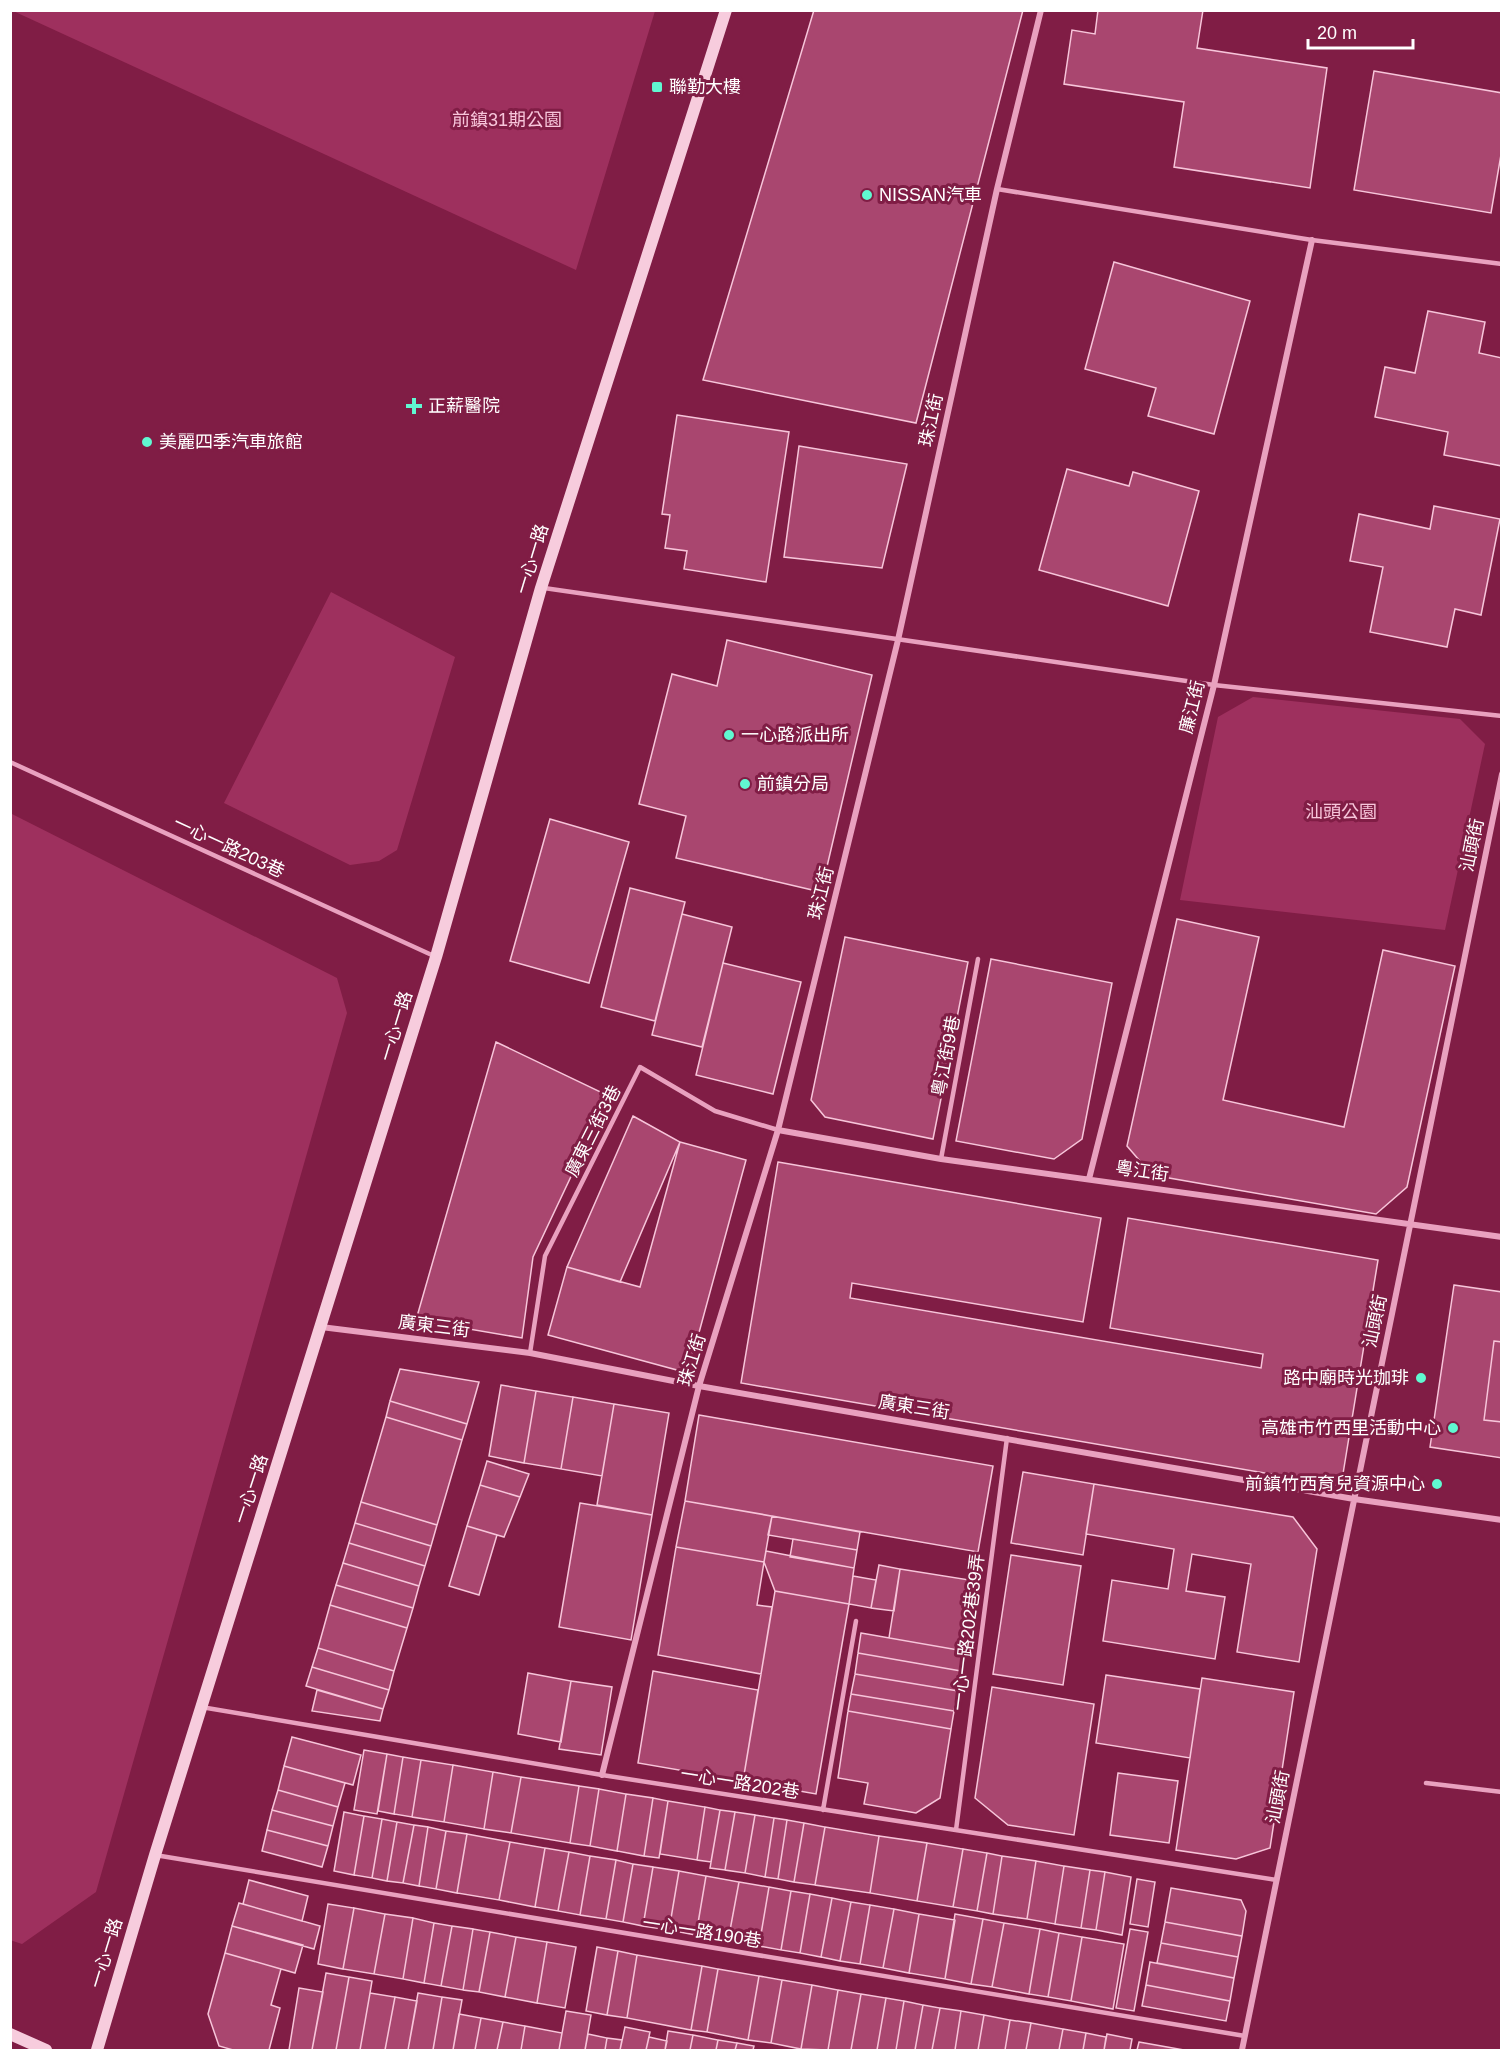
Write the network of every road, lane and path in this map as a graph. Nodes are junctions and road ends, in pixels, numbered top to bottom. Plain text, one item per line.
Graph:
1 (726, 10) edge
2 (1041, 10) edge
3 (997, 189) junction
4 (1312, 240) junction
5 (1502, 264) edge
6 (541, 588) junction
7 (898, 640) junction
8 (1214, 685) junction
9 (1502, 716) edge
10 (10, 762) edge
11 (1502, 774) edge
12 (436, 957) junction
13 (978, 959) dead end
14 (778, 1130) junction
15 (941, 1158) junction
16 (1089, 1179) junction
17 (1410, 1223) junction
18 (1502, 1237) edge
19 (321, 1327) junction
20 (530, 1353) junction
21 (699, 1386) junction
22 (1008, 1438) junction
23 (1354, 1499) junction
24 (1502, 1520) edge
25 (856, 1621) dead end
26 (201, 1707) junction
27 (602, 1776) junction
28 (1426, 1783) dead end
29 (1502, 1792) edge
30 (823, 1810) junction
31 (956, 1830) junction
32 (154, 1855) junction
33 (1277, 1880) junction
34 (10, 2034) edge
35 (1245, 2036) junction
36 (46, 2050) edge
37 (98, 2050) edge
38 (1242, 2050) edge

1 - 6 street, 一心一路
2 - 3 street, 珠江街
3 - 4 lane
3 - 7 street, 珠江街
4 - 5 lane
4 - 8 street, 廉江街
6 - 7 lane
6 - 12 street, 一心一路
7 - 8 lane
7 - 14 street, 珠江街
8 - 9 lane
8 - 16 street, 廉江街
10 - 12 lane, 一心一路203巷
11 - 17 street, 汕頭街
12 - 19 street, 一心一路
13 - 15 lane, 粵江街9巷
14 - 15 street, 粵江街
14 - 20 lane, 廣東三街3巷
14 - 21 street, 珠江街
15 - 16 street, 粵江街
16 - 17 street, 粵江街
17 - 18 street, 粵江街
17 - 23 street, 汕頭街
19 - 20 street, 廣東三街
19 - 26 street, 一心一路
20 - 21 street, 廣東三街
21 - 22 street, 廣東三街
21 - 27 street, 珠江街
22 - 23 street, 廣東三街
22 - 31 lane, 一心一路202巷39弄
23 - 24 street, 廣東三街
23 - 33 street, 汕頭街
25 - 30 lane
26 - 27 lane, 一心一路202巷
26 - 32 street, 一心一路
27 - 30 lane, 一心一路202巷
28 - 29 lane
30 - 31 lane, 一心一路202巷
31 - 33 lane, 一心一路202巷
32 - 35 lane, 一心一路190巷
32 - 37 street, 一心一路
33 - 35 street, 汕頭街
34 - 36 street
35 - 38 street, 汕頭街

